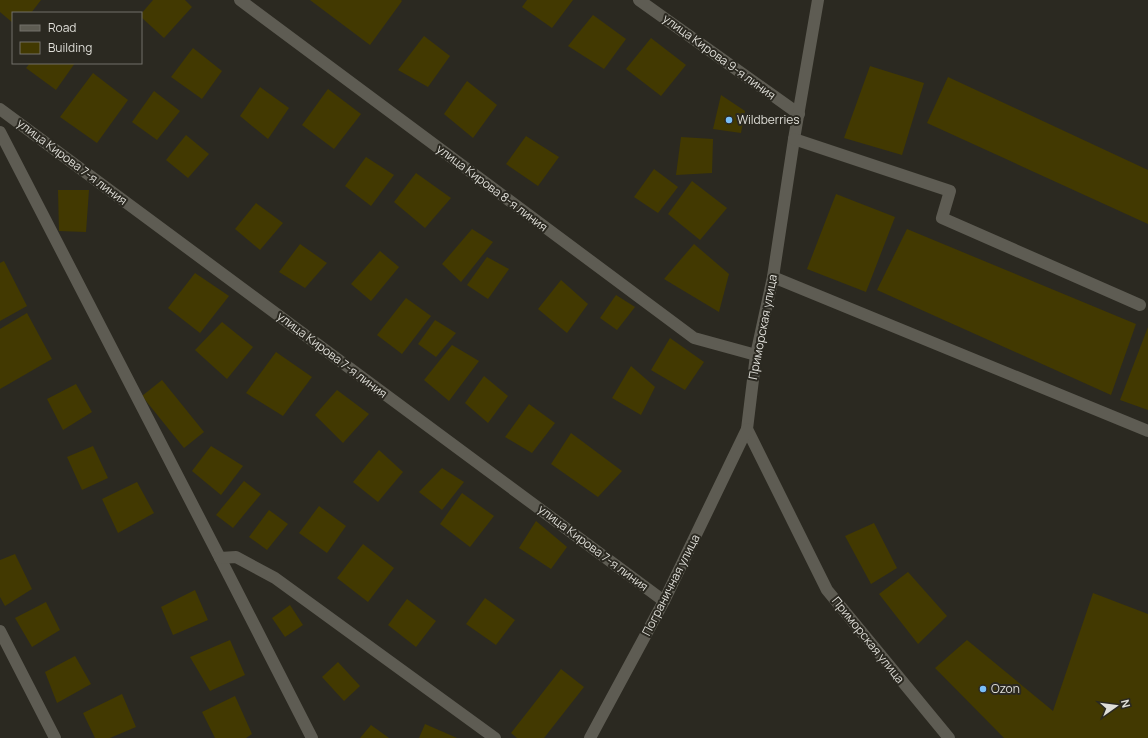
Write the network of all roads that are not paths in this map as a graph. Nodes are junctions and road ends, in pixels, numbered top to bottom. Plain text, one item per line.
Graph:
1 (240, 0) edge
2 (639, 0) edge
3 (818, 0) edge
4 (0, 109) edge
5 (799, 114) junction
6 (0, 132) edge
7 (794, 139) junction
8 (773, 277) junction
9 (1140, 305) dead end
10 (756, 355) junction
11 (747, 429) junction
12 (1148, 431) edge
13 (220, 558) junction
14 (664, 601) junction
15 (0, 631) edge
16 (55, 738) edge
17 (312, 738) edge
18 (495, 738) edge
19 (590, 738) edge
20 (949, 738) edge

1 - 10 street, улица Кирова 8-я линия
2 - 5 street, улица Кирова 9-я линия
3 - 5 street, Приморская улица
4 - 14 street, улица Кирова 7-я линия
5 - 7 street, Приморская улица
6 - 13 street, улица Кирова 7-я линия
7 - 8 street, Приморская улица
7 - 9 street
8 - 10 street, Приморская улица
8 - 12 street
10 - 11 street, Приморская улица
11 - 14 street, Пограничная улица
11 - 20 street, Приморская улица
13 - 17 street, улица Кирова 7-я линия
13 - 18 street
14 - 19 street, Пограничная улица
15 - 16 street

